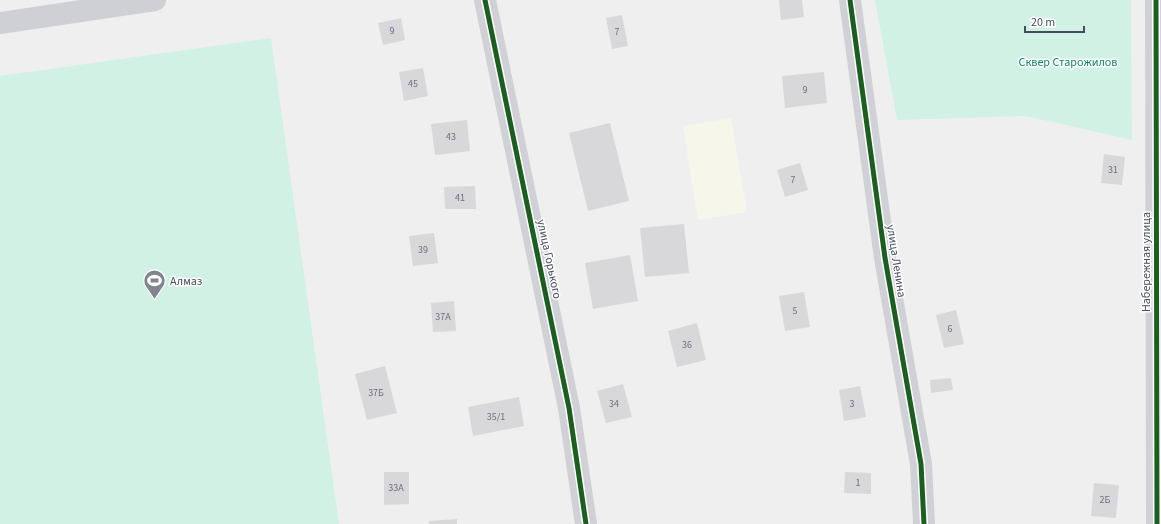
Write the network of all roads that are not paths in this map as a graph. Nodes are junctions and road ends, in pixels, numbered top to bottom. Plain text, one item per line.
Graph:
1 (155, 0) edge
2 (485, 0) edge
3 (850, 0) edge
4 (1156, 0) edge
5 (0, 23) edge
6 (586, 524) edge
7 (924, 524) edge
8 (1158, 524) edge

1 - 5 main road
2 - 6 street, улица Горького
3 - 7 street, улица Ленина
4 - 8 street, Набережная улица

